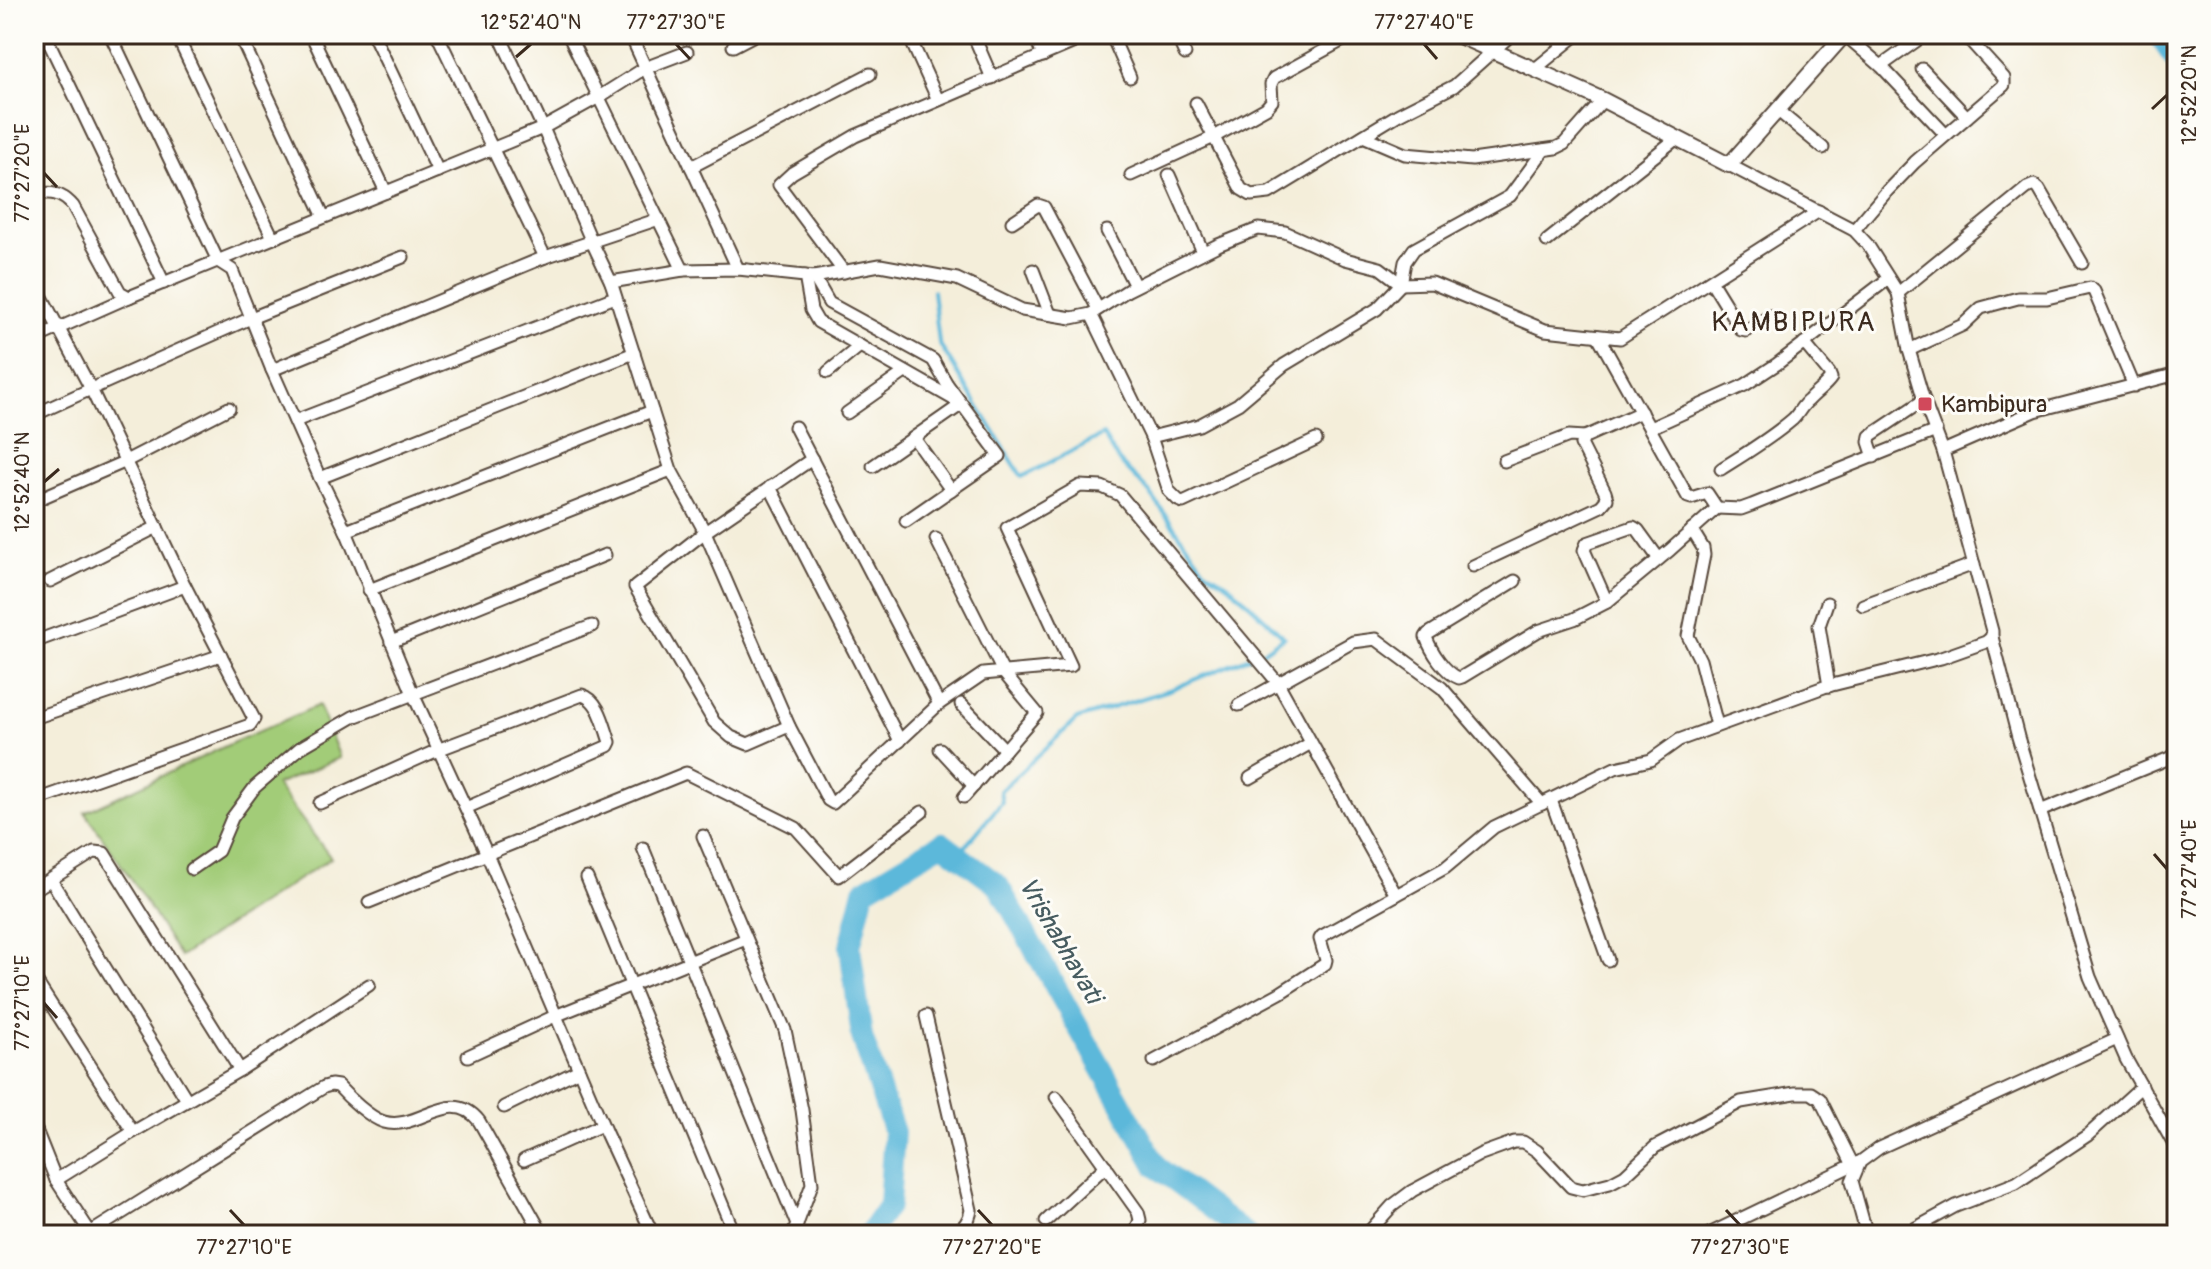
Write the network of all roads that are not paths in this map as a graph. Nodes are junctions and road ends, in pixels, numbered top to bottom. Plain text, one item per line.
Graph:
1 (45, 34) edge
2 (110, 34) edge
3 (176, 34) edge
4 (239, 34) edge
5 (311, 34) edge
6 (373, 34) edge
7 (437, 34) edge
8 (499, 34) edge
9 (568, 34) edge
10 (630, 34) edge
11 (756, 34) edge
12 (908, 34) edge
13 (973, 34) edge
14 (1034, 34) edge
15 (1093, 34) edge
16 (1111, 34) edge
17 (1176, 34) edge
18 (1354, 34) edge
19 (1455, 34) edge
20 (1512, 34) edge
21 (1578, 34) edge
22 (1844, 34) edge
23 (1926, 34) edge
24 (1964, 34) edge
25 (733, 46) dead end
26 (1493, 51) junction
27 (687, 52) dead end
28 (1185, 54) dead end
29 (1043, 56) junction
30 (1881, 66) junction
31 (645, 68) junction
32 (1535, 69) junction
33 (1922, 69) dead end
34 (870, 74) dead end
35 (1130, 77) dead end
36 (992, 78) junction
37 (599, 97) junction
38 (938, 100) junction
39 (1603, 100) junction
40 (1196, 103) dead end
41 (1777, 110) junction
42 (1967, 117) junction
43 (543, 128) junction
44 (1946, 135) junction
45 (1363, 136) junction
46 (1214, 137) junction
47 (1677, 138) junction
48 (1823, 148) dead end
49 (492, 149) junction
50 (1544, 150) junction
51 (1729, 165) junction
52 (691, 167) junction
53 (438, 171) junction
54 (1131, 175) dead end
55 (1169, 175) dead end
56 (386, 192) junction
57 (34, 196) edge
58 (1819, 211) junction
59 (324, 217) junction
60 (659, 219) junction
61 (1012, 222) dead end
62 (1854, 230) junction
63 (1107, 231) dead end
64 (273, 238) junction
65 (591, 240) junction
66 (1547, 241) dead end
67 (1203, 252) junction
68 (403, 257) dead end
69 (545, 257) junction
70 (218, 261) junction
71 (2082, 263) dead end
72 (738, 269) junction
73 (683, 270) junction
74 (1033, 270) dead end
75 (844, 272) junction
76 (810, 276) junction
77 (1888, 279) junction
78 (1711, 281) junction
79 (34, 282) edge
80 (611, 282) junction
81 (164, 283) junction
82 (1401, 284) junction
83 (1135, 286) junction
84 (1898, 293) junction
85 (129, 297) junction
86 (615, 297) junction
87 (1094, 312) junction
88 (1050, 314) junction
89 (1770, 316) dead end
90 (251, 318) junction
91 (59, 328) junction
92 (1598, 336) junction
93 (34, 339) edge
94 (1804, 343) junction
95 (860, 346) junction
96 (1909, 350) junction
97 (634, 353) junction
98 (272, 370) junction
99 (828, 372) dead end
100 (905, 372) junction
101 (2177, 374) edge
102 (2134, 386) junction
103 (91, 389) junction
104 (1924, 400) junction
105 (962, 404) junction
106 (229, 408) dead end
107 (652, 411) junction
108 (1641, 412) junction
109 (847, 413) dead end
110 (34, 415) edge
111 (295, 421) junction
112 (795, 427) dead end
113 (1650, 428) junction
114 (1936, 431) junction
115 (1151, 437) junction
116 (1585, 437) junction
117 (914, 438) junction
118 (1316, 440) dead end
119 (1943, 451) junction
120 (1874, 457) junction
121 (812, 459) junction
122 (1504, 461) dead end
123 (124, 462) junction
124 (873, 466) dead end
125 (1721, 469) dead end
126 (671, 470) junction
127 (320, 478) junction
128 (770, 487) junction
129 (951, 490) junction
130 (34, 501) edge
131 (1717, 508) junction
132 (906, 521) dead end
133 (157, 527) junction
134 (1692, 530) junction
135 (346, 531) junction
136 (705, 532) junction
137 (936, 539) dead end
138 (605, 555) dead end
139 (1659, 559) junction
140 (1974, 564) junction
141 (1473, 566) dead end
142 (50, 581) dead end
143 (1515, 581) dead end
144 (185, 586) junction
145 (369, 590) junction
146 (1607, 602) junction
147 (1827, 603) dead end
148 (1863, 605) dead end
149 (592, 626) dead end
150 (1992, 637) junction
151 (34, 642) edge
152 (391, 642) junction
153 (221, 655) junction
154 (1003, 672) junction
155 (1278, 683) junction
156 (1829, 686) junction
157 (413, 694) junction
158 (939, 704) junction
159 (961, 704) dead end
160 (1239, 705) dead end
161 (34, 718) edge
162 (1717, 725) junction
163 (789, 726) junction
164 (900, 741) junction
165 (1311, 743) junction
166 (940, 749) dead end
167 (439, 750) junction
168 (1005, 750) junction
169 (2177, 755) edge
170 (1250, 778) dead end
171 (974, 786) junction
172 (964, 797) dead end
173 (34, 801) edge
174 (1546, 802) junction
175 (320, 803) dead end
176 (466, 808) junction
177 (2040, 811) junction
178 (922, 812) dead end
179 (703, 836) dead end
180 (643, 848) dead end
181 (487, 854) junction
182 (192, 869) dead end
183 (587, 878) dead end
184 (51, 880) junction
185 (34, 890) edge
186 (1396, 895) junction
187 (369, 902) dead end
188 (746, 939) junction
189 (1608, 960) dead end
190 (689, 961) junction
191 (34, 978) edge
192 (369, 985) dead end
193 (631, 986) junction
194 (555, 1016) junction
195 (926, 1016) dead end
196 (2117, 1039) junction
197 (468, 1056) dead end
198 (1154, 1061) dead end
199 (240, 1070) junction
200 (579, 1070) junction
201 (2142, 1086) junction
202 (1056, 1097) dead end
203 (187, 1100) junction
204 (504, 1107) dead end
205 (34, 1125) edge
206 (602, 1125) junction
207 (133, 1132) junction
208 (2177, 1150) edge
209 (524, 1160) dead end
210 (1857, 1164) junction
211 (1106, 1166) junction
212 (56, 1180) junction
213 (1046, 1221) dead end
214 (795, 1230) edge
215 (1368, 1233) edge
216 (91, 1234) edge
217 (543, 1235) edge
218 (653, 1235) edge
219 (735, 1235) edge
220 (953, 1235) edge
221 (1134, 1235) edge
222 (1707, 1235) edge
223 (1867, 1235) edge
224 (1903, 1235) edge

1 - 81 street
2 - 70 street
3 - 64 street
4 - 59 street
5 - 56 street
6 - 53 street
7 - 49 street
8 - 43 street
9 - 37 street
10 - 31 street
11 - 25 street
12 - 38 street
13 - 36 street
14 - 29 street
15 - 29 street
16 - 35 street
17 - 28 street
18 - 46 street
19 - 26 street
20 - 26 street
21 - 32 street
22 - 30 street
22 - 41 street
23 - 30 street
24 - 42 street
26 - 32 street
26 - 45 street
27 - 31 street
29 - 36 street
30 - 44 street
31 - 37 street
31 - 52 street
32 - 39 street
33 - 42 street
34 - 52 street
36 - 38 street
37 - 43 street
37 - 60 street
38 - 75 street
39 - 47 street
39 - 50 street
40 - 46 street
41 - 48 street
41 - 51 street
42 - 44 street
43 - 49 street
43 - 65 street
44 - 62 street
45 - 46 street
45 - 50 street
46 - 54 street
47 - 51 street
47 - 66 street
49 - 53 street
49 - 69 street
50 - 82 street
51 - 58 street
52 - 72 street
53 - 56 street
55 - 67 street
56 - 59 street
57 - 85 street
58 - 62 street
58 - 78 street
59 - 64 street
60 - 65 street
60 - 73 street
61 - 87 street
62 - 77 street
63 - 83 street
64 - 70 street
65 - 69 street
65 - 80 street
67 - 82 street
67 - 83 street
68 - 90 street
69 - 98 street
70 - 81 street
70 - 90 street
71 - 84 street
72 - 73 street
72 - 76 street
73 - 80 street
74 - 88 street
75 - 76 street
75 - 88 street
76 - 95 street
76 - 105 street
77 - 84 street
77 - 94 street
78 - 89 street
78 - 92 street
79 - 91 street
80 - 86 street
81 - 85 street
82 - 92 street
82 - 115 street
83 - 87 street
84 - 96 street
85 - 91 street
86 - 97 street
86 - 111 street
87 - 88 street
87 - 115 street
90 - 98 street
90 - 103 street
91 - 93 street
91 - 103 street
92 - 108 street
94 - 113 street
94 - 125 street
95 - 99 street
95 - 100 street
96 - 102 street
96 - 104 street
97 - 107 street
97 - 127 street
98 - 111 street
100 - 105 street
100 - 109 street
101 - 102 street
102 - 119 street
103 - 110 street
103 - 123 street
104 - 114 street
104 - 120 street
105 - 117 street
105 - 129 street
106 - 123 street
107 - 126 street
107 - 135 street
108 - 113 street
108 - 116 street
111 - 127 street
112 - 121 street
113 - 131 street
114 - 119 street
114 - 120 street
115 - 118 street
116 - 122 street
116 - 141 street
117 - 124 street
117 - 129 street
119 - 140 street
120 - 131 street
121 - 128 street
121 - 158 street
123 - 130 street
123 - 133 street
126 - 136 street
126 - 145 street
127 - 135 street
128 - 136 street
128 - 164 street
129 - 132 street
131 - 134 street
133 - 142 street
133 - 144 street
134 - 139 street
134 - 162 street
135 - 145 street
136 - 163 street
136 - 163 street
137 - 154 street
138 - 152 street
139 - 146 street
139 - 146 street
140 - 148 street
140 - 150 street
143 - 146 street
144 - 151 street
144 - 153 street
145 - 152 street
147 - 156 street
149 - 157 street
150 - 156 street
150 - 177 street
152 - 157 street
153 - 161 street
153 - 173 street
154 - 155 street
154 - 158 street
154 - 168 street
155 - 160 street
155 - 165 street
155 - 174 street
156 - 162 street
157 - 167 street
157 - 182 street
158 - 164 street
159 - 168 street
162 - 174 street
163 - 164 street
165 - 170 street
165 - 186 street
166 - 171 street
167 - 175 street
167 - 176 street
167 - 176 street
168 - 171 street
169 - 177 street
171 - 172 street
174 - 186 street
174 - 189 street
176 - 181 street
177 - 196 street
178 - 181 street
179 - 188 street
180 - 190 street
181 - 187 street
181 - 194 street
183 - 193 street
184 - 185 street
184 - 199 street
184 - 203 street
186 - 198 street
188 - 190 street
188 - 214 street
190 - 193 street
190 - 214 street
191 - 207 street
192 - 199 street
193 - 194 street
193 - 219 street
194 - 197 street
194 - 200 street
195 - 220 street
196 - 201 street
196 - 210 street
199 - 203 street
200 - 204 street
200 - 206 street
201 - 208 street
201 - 224 street
202 - 211 street
203 - 207 street
205 - 212 street
206 - 209 street
206 - 218 street
207 - 212 street
210 - 215 street
210 - 222 street
210 - 223 street
211 - 213 street
211 - 221 street
212 - 216 street
216 - 217 street

